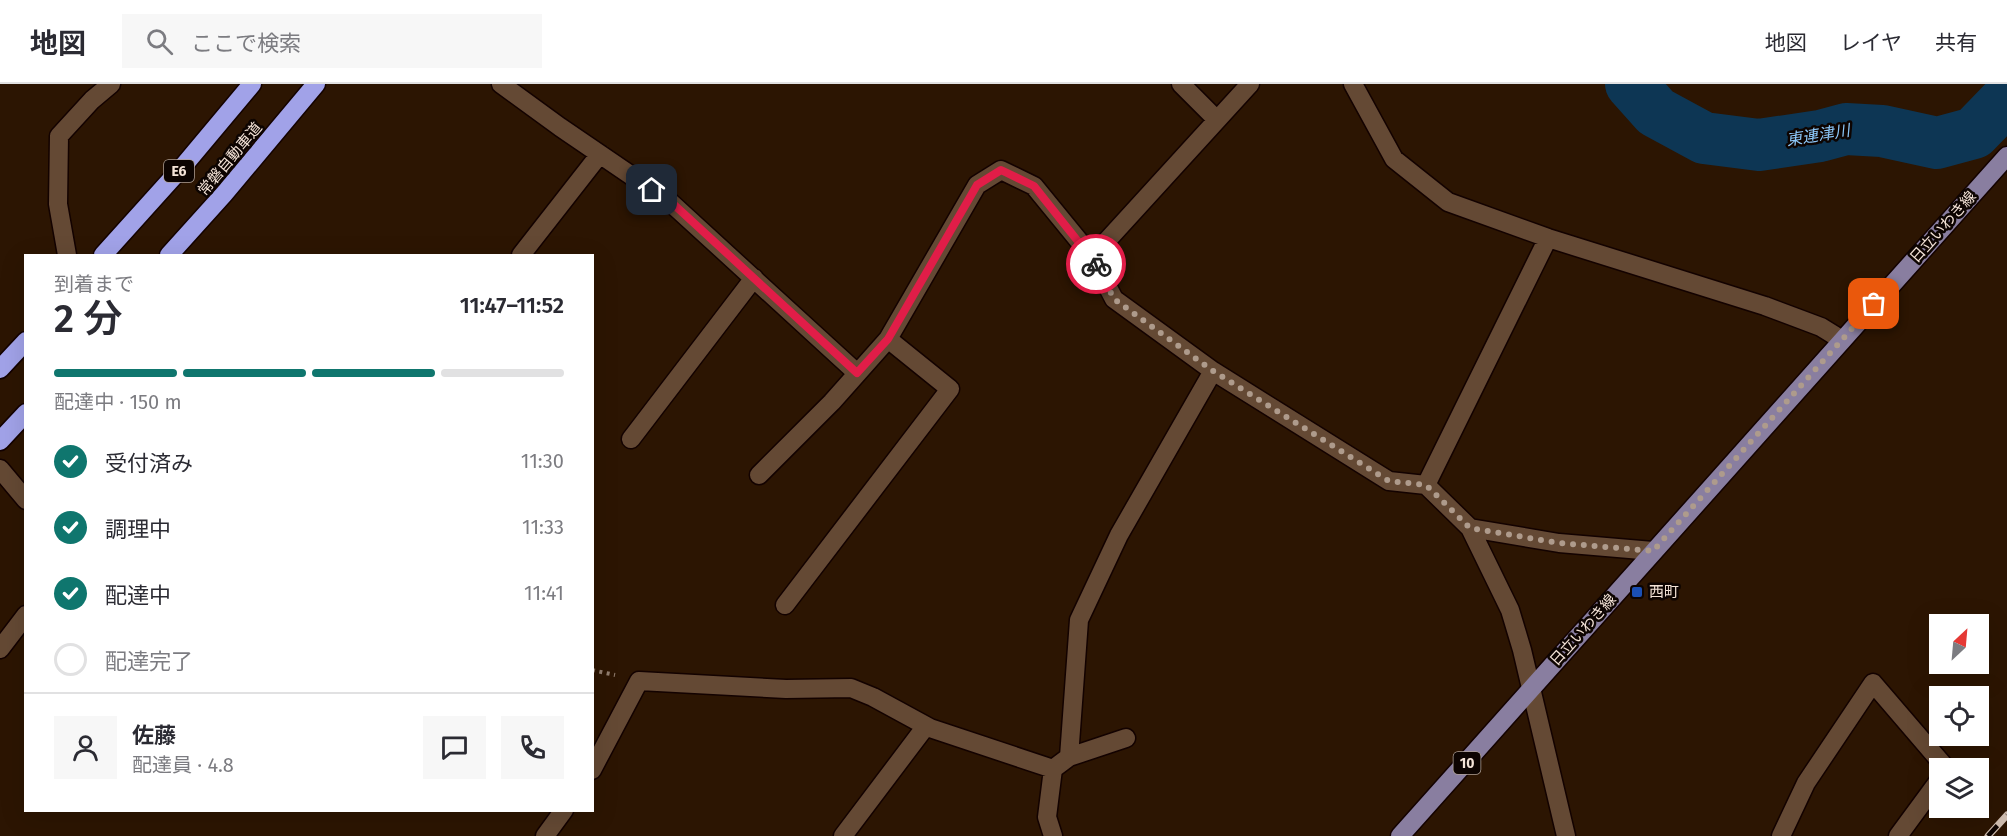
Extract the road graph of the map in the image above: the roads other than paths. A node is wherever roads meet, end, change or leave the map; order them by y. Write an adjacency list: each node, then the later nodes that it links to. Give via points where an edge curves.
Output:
1 (111, 84): 12 (street, via 59,136 58,204)
2 (252, 84): 13 (highway, 常磐自動車道 / E6)
3 (316, 84): 14 (highway, 常磐自動車道)
4 (501, 84): 9 (street)
5 (1181, 84): 8 (street)
6 (1250, 84): 8 (street)
7 (1353, 84): 11 (street, via 1394,159 1448,202)
8 (1217, 120): 16 (street)
9 (600, 154): 15 (street); 17 (street, via 670,201)
10 (2007, 156): 19 (main road, 日立いわき線 / 10)
11 (1548, 238): 19 (street, via 1765,306 1821,327); 29 (street)
12 (66, 254)
13 (104, 254)
14 (170, 254)
15 (522, 254)
16 (1092, 257): 18 (street, via 1034,186 1001,170 977,185); 22 (street, via 1114,299)
17 (754, 278): 23 (street); 25 (street)
18 (888, 339): 23 (street); 33 (street, via 950,389)
19 (1842, 340): 32 (main road, 日立いわき線 / 10)
20 (24, 343): 21 (highway)
21 (0, 369)
22 (1213, 371): 29 (street, via 1389,481); 39 (street, via 1119,535 1079,620)
23 (857, 373): 28 (street)
24 (24, 415): 26 (highway)
25 (631, 439)
26 (0, 441)
27 (0, 469): 30 (street)
28 (759, 475)
29 (1426, 485): 31 (street)
30 (24, 498)
31 (1470, 528): 32 (street, via 1559,543); 36 (street, via 1509,610)
32 (1653, 551): 36 (main road, 日立いわき線 / 10)
33 (785, 605)
34 (24, 618): 35 (street)
35 (0, 649)
36 (1532, 688): 48 (main road, 日立いわき線 / 10); 49 (street)
37 (926, 726): 41 (street, via 851,688 786,689 639,681); 42 (street); 46 (street)
38 (1126, 738): 39 (street)
39 (1069, 757): 42 (street)
40 (1937, 758): 50 (street, via 1873,683 1806,783)
41 (594, 766)
42 (1053, 769): 47 (street, via 1047,818)
43 (1929, 793): 51 (street)
44 (563, 812): 45 (street)
45 (545, 836)
46 (843, 836)
47 (1053, 836)
48 (1400, 836)
49 (1566, 836)
50 (1781, 836)
51 (1898, 836)

